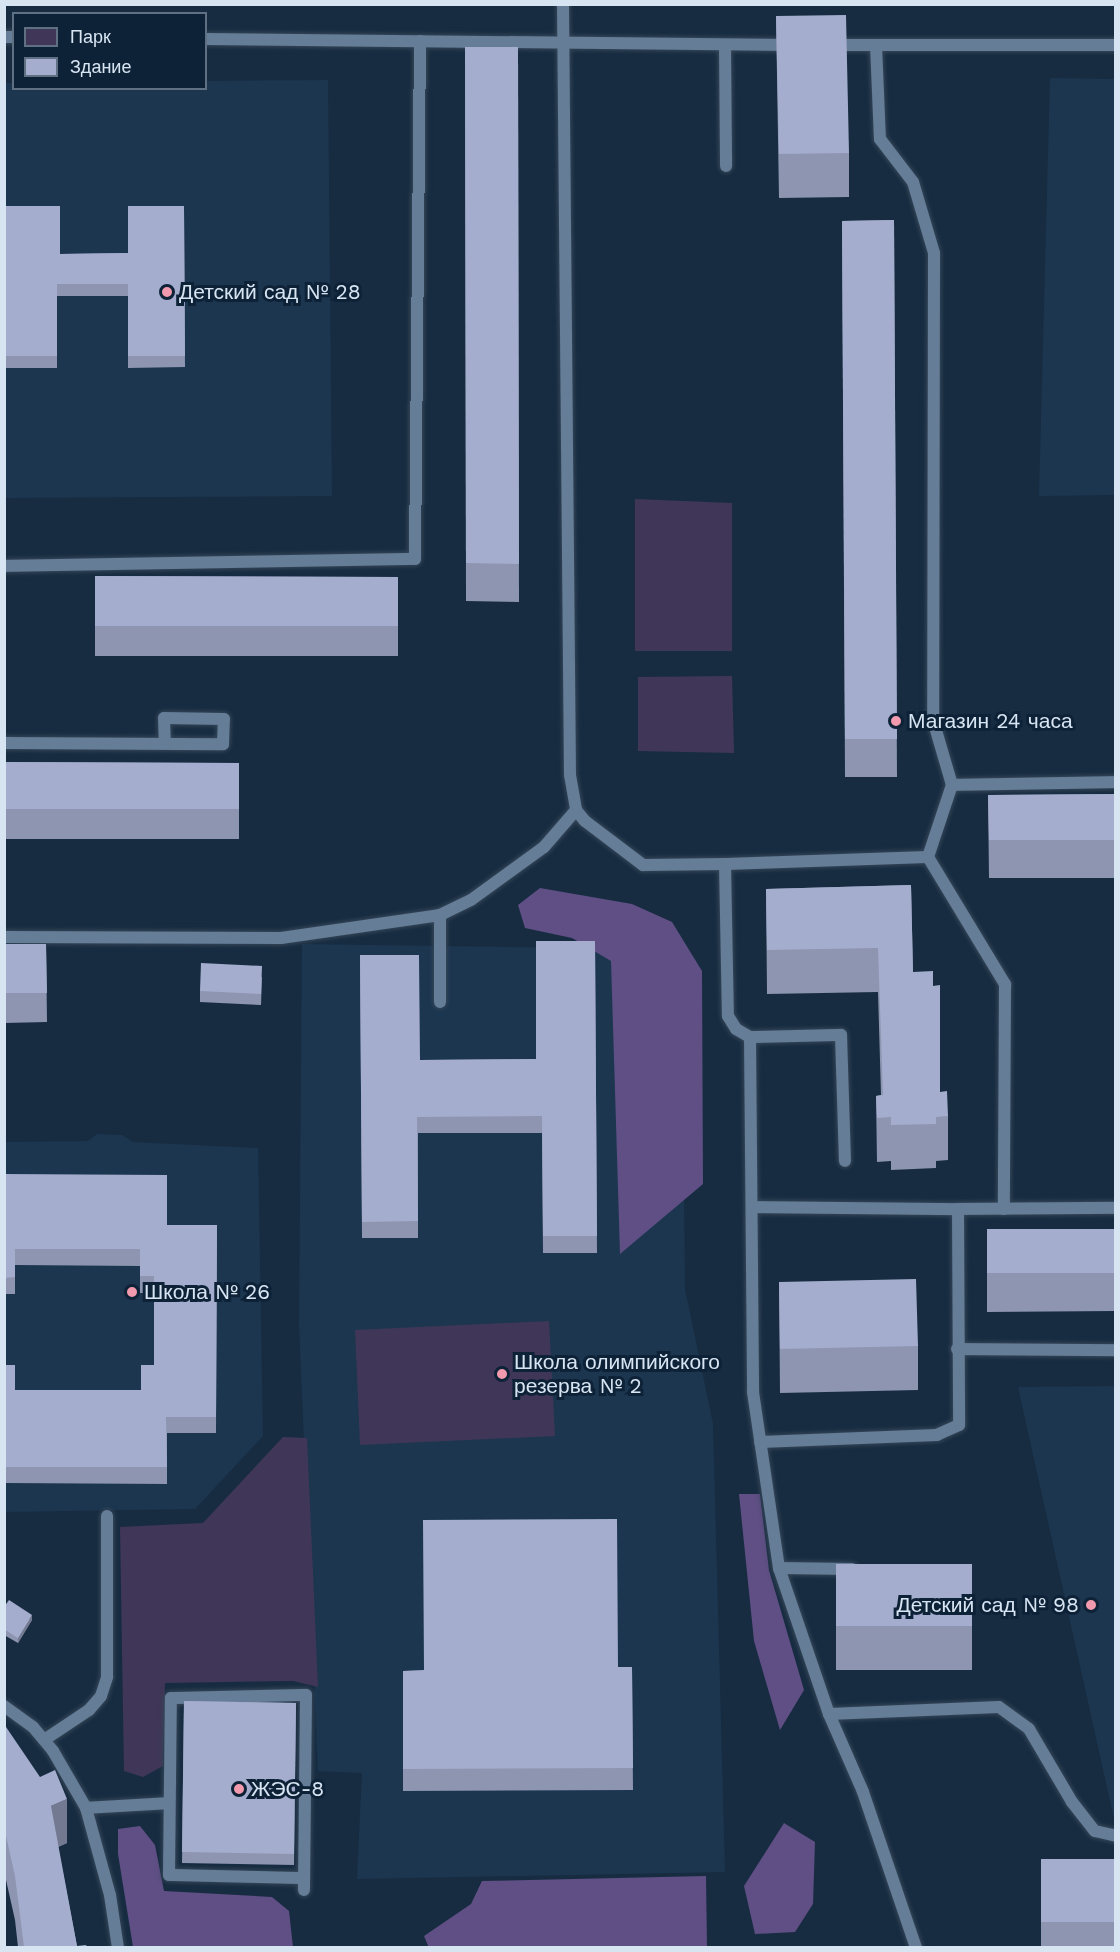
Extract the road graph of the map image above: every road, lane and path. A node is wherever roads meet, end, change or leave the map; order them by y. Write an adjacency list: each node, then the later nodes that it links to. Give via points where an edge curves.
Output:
1 (563, 4): 4 (lane)
2 (207, 39): 3 (lane)
3 (420, 40): 4 (lane); 9 (lane, via 415,559)
4 (563, 41): 5 (lane); 14 (lane, via 570,775)
5 (725, 45): 6 (lane); 8 (lane)
6 (876, 45): 7 (lane); 13 (lane, via 880,139 913,183 934,254 933,720)
7 (1116, 45)
8 (726, 166)
9 (4, 566)
10 (4, 743): 11 (lane)
11 (165, 743): 11 (lane, via 223,744 224,719 164,718)
12 (1116, 782): 13 (lane)
13 (952, 785): 15 (lane)
14 (576, 810): 16 (lane, via 643,865); 17 (lane, via 544,847 471,900)
15 (928, 857): 16 (lane); 25 (lane, via 1005,984)
16 (725, 864): 20 (lane, via 728,1016 736,1029)
17 (440, 915): 18 (lane, via 281,938); 19 (lane)
18 (4, 937)
19 (440, 1002)
20 (750, 1037): 21 (lane, via 841,1035); 22 (lane)
21 (845, 1161)
22 (752, 1207): 24 (lane); 28 (lane, via 753,1392)
23 (1116, 1208): 25 (lane)
24 (958, 1209): 25 (lane); 26 (lane)
25 (1004, 1209)
26 (957, 1349): 27 (lane); 28 (lane, via 959,1425 937,1435)
27 (1116, 1350)
28 (760, 1442): 30 (lane)
29 (107, 1516): 34 (lane, via 107,1677 101,1696 89,1710)
30 (779, 1569): 31 (lane); 33 (lane)
31 (864, 1569)
32 (4, 1706): 34 (lane)
33 (829, 1714): 37 (lane, via 999,1707 1029,1729 1072,1802 1095,1831); 39 (lane, via 863,1792)
34 (44, 1740): 36 (lane, via 72,1778)
35 (169, 1803): 35 (lane, via 169,1875 304,1884 306,1695 171,1698); 36 (lane)
36 (86, 1808): 38 (lane, via 110,1895)
37 (1116, 1836)
38 (118, 1947)
39 (916, 1947)

